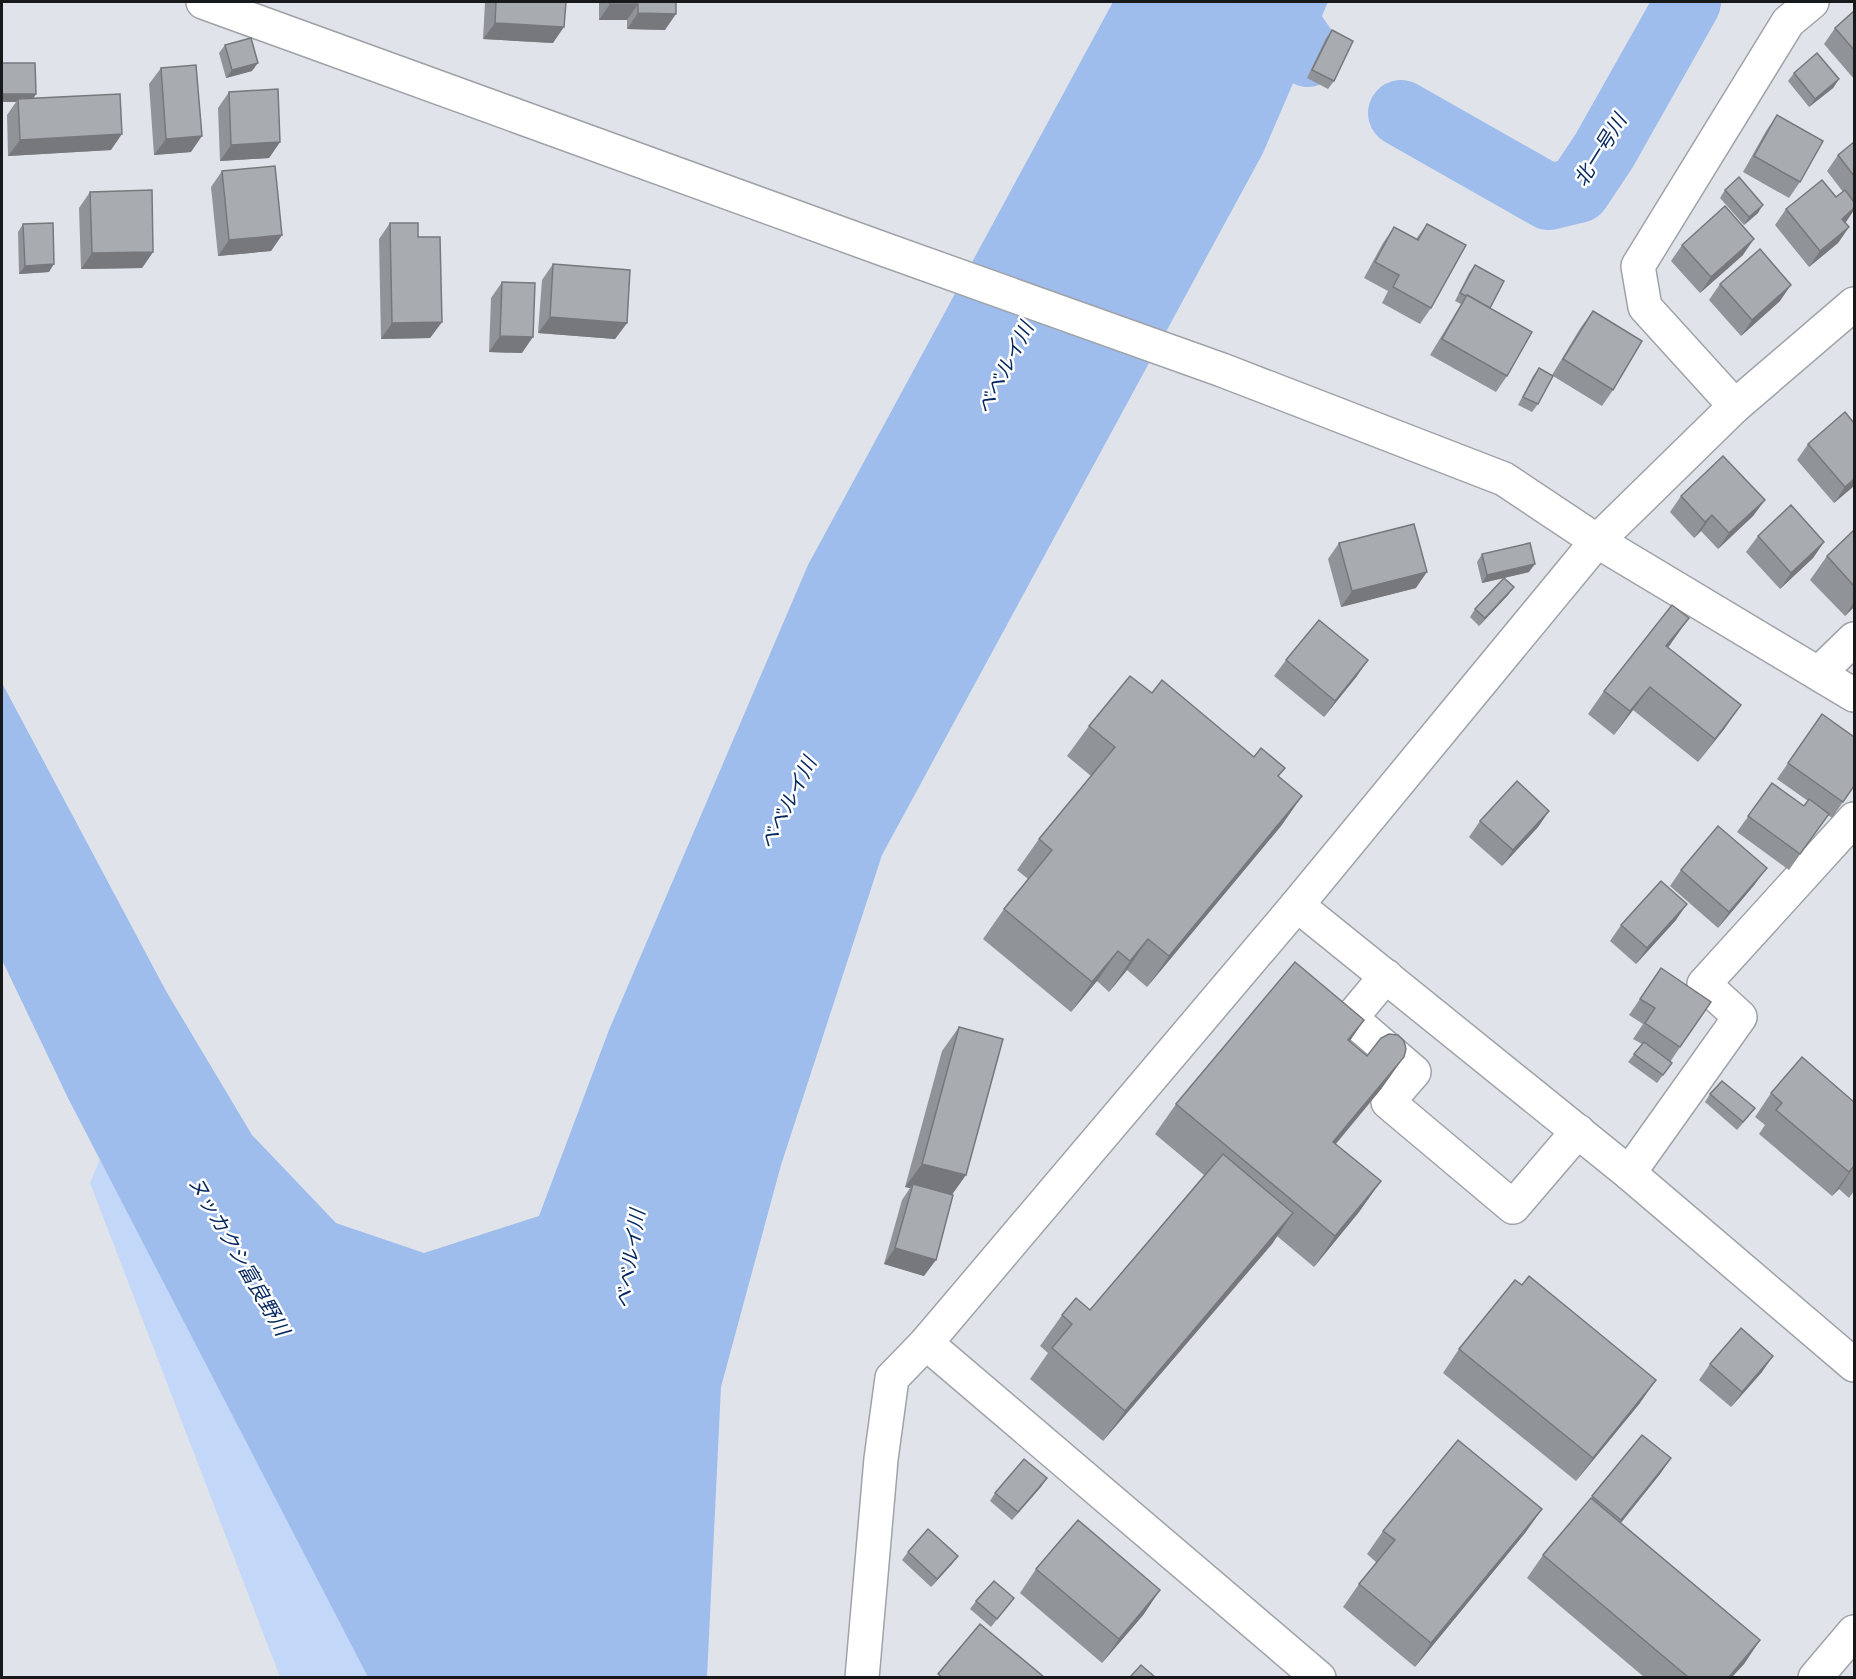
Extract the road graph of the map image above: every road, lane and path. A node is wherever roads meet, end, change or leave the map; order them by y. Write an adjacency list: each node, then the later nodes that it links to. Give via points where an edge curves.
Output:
1 (203, 2): 5 (street, via 1204,364 1504,479)
2 (1812, 2): 4 (street, via 1788,22 1638,266 1645,307)
3 (1854, 304): 4 (street)
4 (1735, 406): 5 (street)
5 (1597, 542): 7 (street); 10 (street)
6 (1854, 639): 7 (street)
7 (1819, 673): 8 (street)
8 (1854, 695)
9 (1854, 819): 13 (street, via 1704,984 1740,1017)
10 (1297, 905): 11 (street); 14 (street)
11 (1386, 976): 12 (street); 12 (street, via 1351,1018 1414,1072 1388,1102 1513,1207)
12 (1578, 1131): 13 (street)
13 (1629, 1173): 15 (street)
14 (926, 1343): 17 (street, via 892,1378); 18 (street)
15 (1854, 1365)
16 (1854, 1632): 19 (street)
17 (862, 1677)
18 (1319, 1677)
19 (1815, 1677)

